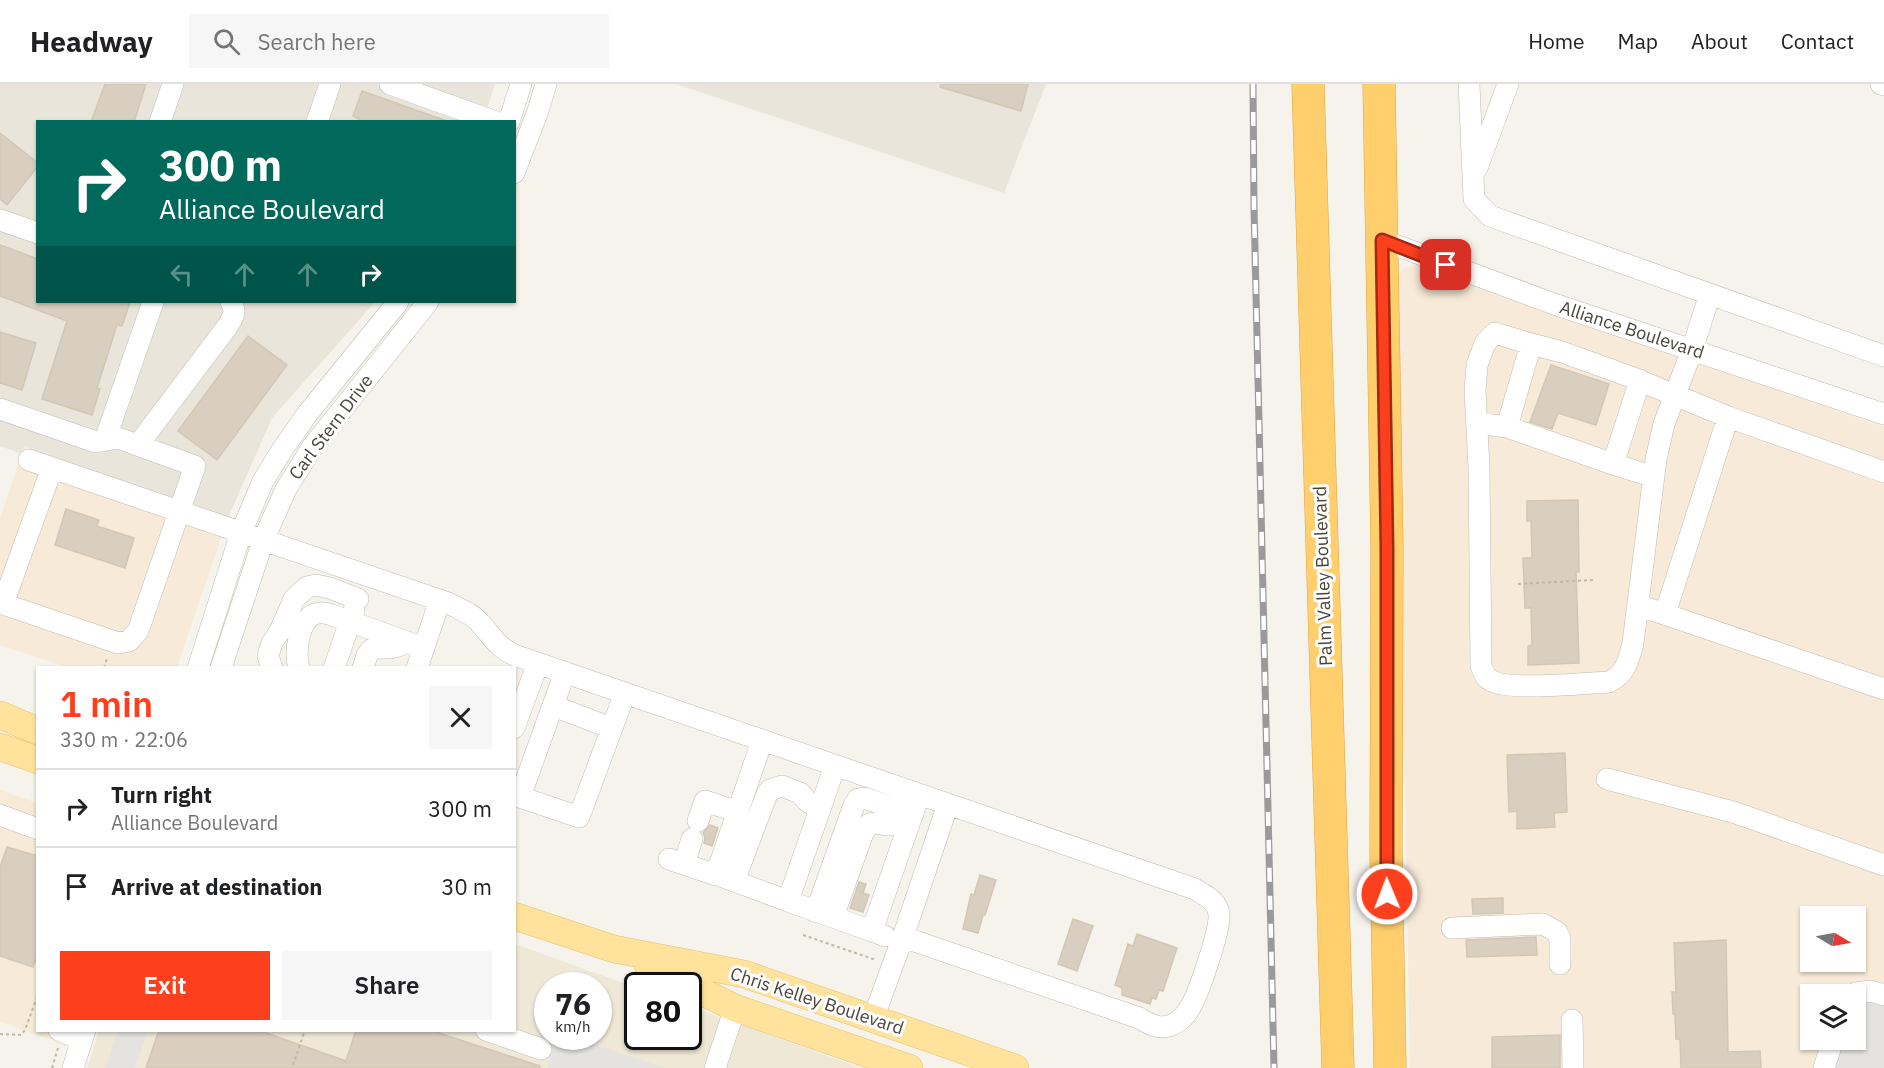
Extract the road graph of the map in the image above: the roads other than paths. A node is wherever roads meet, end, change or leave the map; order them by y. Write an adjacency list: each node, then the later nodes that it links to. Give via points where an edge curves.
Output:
1 (173, 84): 10 (street)
2 (330, 84): 11 (street)
3 (390, 84): 12 (street)
4 (521, 84): 13 (street)
5 (546, 84): 14 (street)
6 (1308, 84): 104 (highway, Palm Valley Boulevard)
7 (1379, 84): 19 (highway)
8 (1469, 84): 16 (street)
9 (1508, 84): 16 (street)
10 (161, 120)
11 (318, 120)
12 (490, 120)
13 (510, 120)
14 (523, 131): 15 (street)
15 (516, 164)
16 (1473, 178): 20 (street, via 1474,199 1490,216)
17 (0, 220): 18 (street)
18 (36, 232)
19 (1382, 240): 26 (street, Alliance Boulevard); 105 (highway)
20 (1710, 294): 26 (street); 27 (street)
21 (153, 303): 35 (street)
22 (232, 303): 36 (street, via 234,316 227,327)
23 (397, 303): 43 (street, Carl Stern Drive, via 282,450 259,489)
24 (427, 303): 44 (street, Carl Stern Drive, via 314,446 286,489)
25 (1531, 344): 28 (street); 33 (street, via 1495,333 1485,343 1477,365); 34 (street)
26 (1692, 350): 29 (street); 31 (street, Alliance Boulevard)
27 (1884, 356)
28 (1641, 380): 29 (street); 38 (street)
29 (1674, 396): 32 (street); 41 (street)
30 (0, 409): 35 (street, via 96,442)
31 (1884, 414)
32 (1728, 417): 40 (street); 50 (street)
33 (1477, 423): 34 (street); 49 (street, via 1481,666 1485,676 1500,684 1525,686 1616,679 1629,659)
34 (1507, 427): 38 (street)
35 (105, 441): 36 (street, via 117,438)
36 (138, 445): 42 (street, via 195,466)
37 (29, 460): 39 (street)
38 (1613, 464): 41 (street)
39 (52, 468): 42 (street); 48 (street)
40 (1884, 472)
41 (1654, 477): 49 (street)
42 (180, 512): 43 (street); 48 (street, via 138,631 129,641 118,643)
43 (241, 533): 44 (street); 54 (street, Carl Stern Drive)
44 (263, 541): 45 (street); 55 (street, Carl Stern Drive)
45 (366, 575): 46 (street); 47 (street)
46 (358, 599): 51 (street); 56 (street, via 330,588 307,587 294,598 272,644 268,656)
47 (440, 600): 52 (street); 53 (street, via 471,614 504,650)
48 (1, 604)
49 (1638, 605): 50 (street)
50 (1665, 614): 61 (street)
51 (350, 622): 52 (street); 57 (street, via 323,612 309,618 297,646); 58 (street)
52 (416, 652): 59 (street, via 372,649)
53 (538, 663): 60 (street); 63 (street)
54 (199, 666)
55 (222, 666)
56 (271, 666)
57 (298, 666)
58 (335, 666)
59 (364, 666)
60 (565, 672): 62 (street); 73 (street)
61 (1884, 689)
62 (625, 693): 66 (street); 68 (street)
63 (517, 697)
64 (564, 710): 66 (street)
65 (0, 716): 67 (main road)
66 (611, 728): 73 (street, via 579,817)
67 (36, 730)
68 (762, 741): 71 (street); 76 (street)
69 (0, 747): 70 (main road)
70 (36, 759)
71 (835, 766): 75 (street); 77 (street)
72 (1607, 779): 80 (street, via 1733,812)
73 (517, 796)
74 (948, 804): 77 (street); 87 (street); 87 (street, via 1196,889 1214,901 1219,914 1214,942 1192,1004 1182,1018 1169,1026 1155,1027)
75 (814, 805): 81 (street, via 800,793 782,786 770,790); 82 (street)
76 (738, 812): 81 (street); 81 (street, via 705,801 695,830 677,861)
77 (909, 814): 83 (street, via 888,825 869,824 846,878); 83 (street, via 858,799); 86 (street)
78 (0, 815): 79 (street)
79 (36, 829)
80 (1884, 865)
81 (725, 878): 82 (street)
82 (788, 901): 83 (street)
83 (824, 915): 86 (street)
84 (516, 917): 88 (main road, Chris Kelley Boulevard)
85 (1452, 928): 89 (street, via 1543,924 1557,932 1560,939)
86 (872, 931): 87 (street)
87 (902, 939): 93 (street)
88 (614, 949): 92 (main road, Chris Kelley Boulevard); 93 (main road, Chris Kelley Boulevard, via 744,974)
89 (1560, 964)
90 (1866, 992): 91 (street)
91 (1884, 995)
92 (735, 1008): 101 (street); 102 (main road, Chris Kelley Boulevard)
93 (873, 1019): 103 (main road, Chris Kelley Boulevard)
94 (1572, 1020): 106 (street)
95 (69, 1032): 97 (street)
96 (492, 1032): 98 (street)
97 (84, 1035): 100 (street)
98 (534, 1047)
99 (1830, 1050): 107 (street)
100 (73, 1068)
101 (715, 1068)
102 (909, 1068)
103 (1015, 1068)
104 (1338, 1068)
105 (1390, 1068)
106 (1573, 1068)
107 (1824, 1068)

